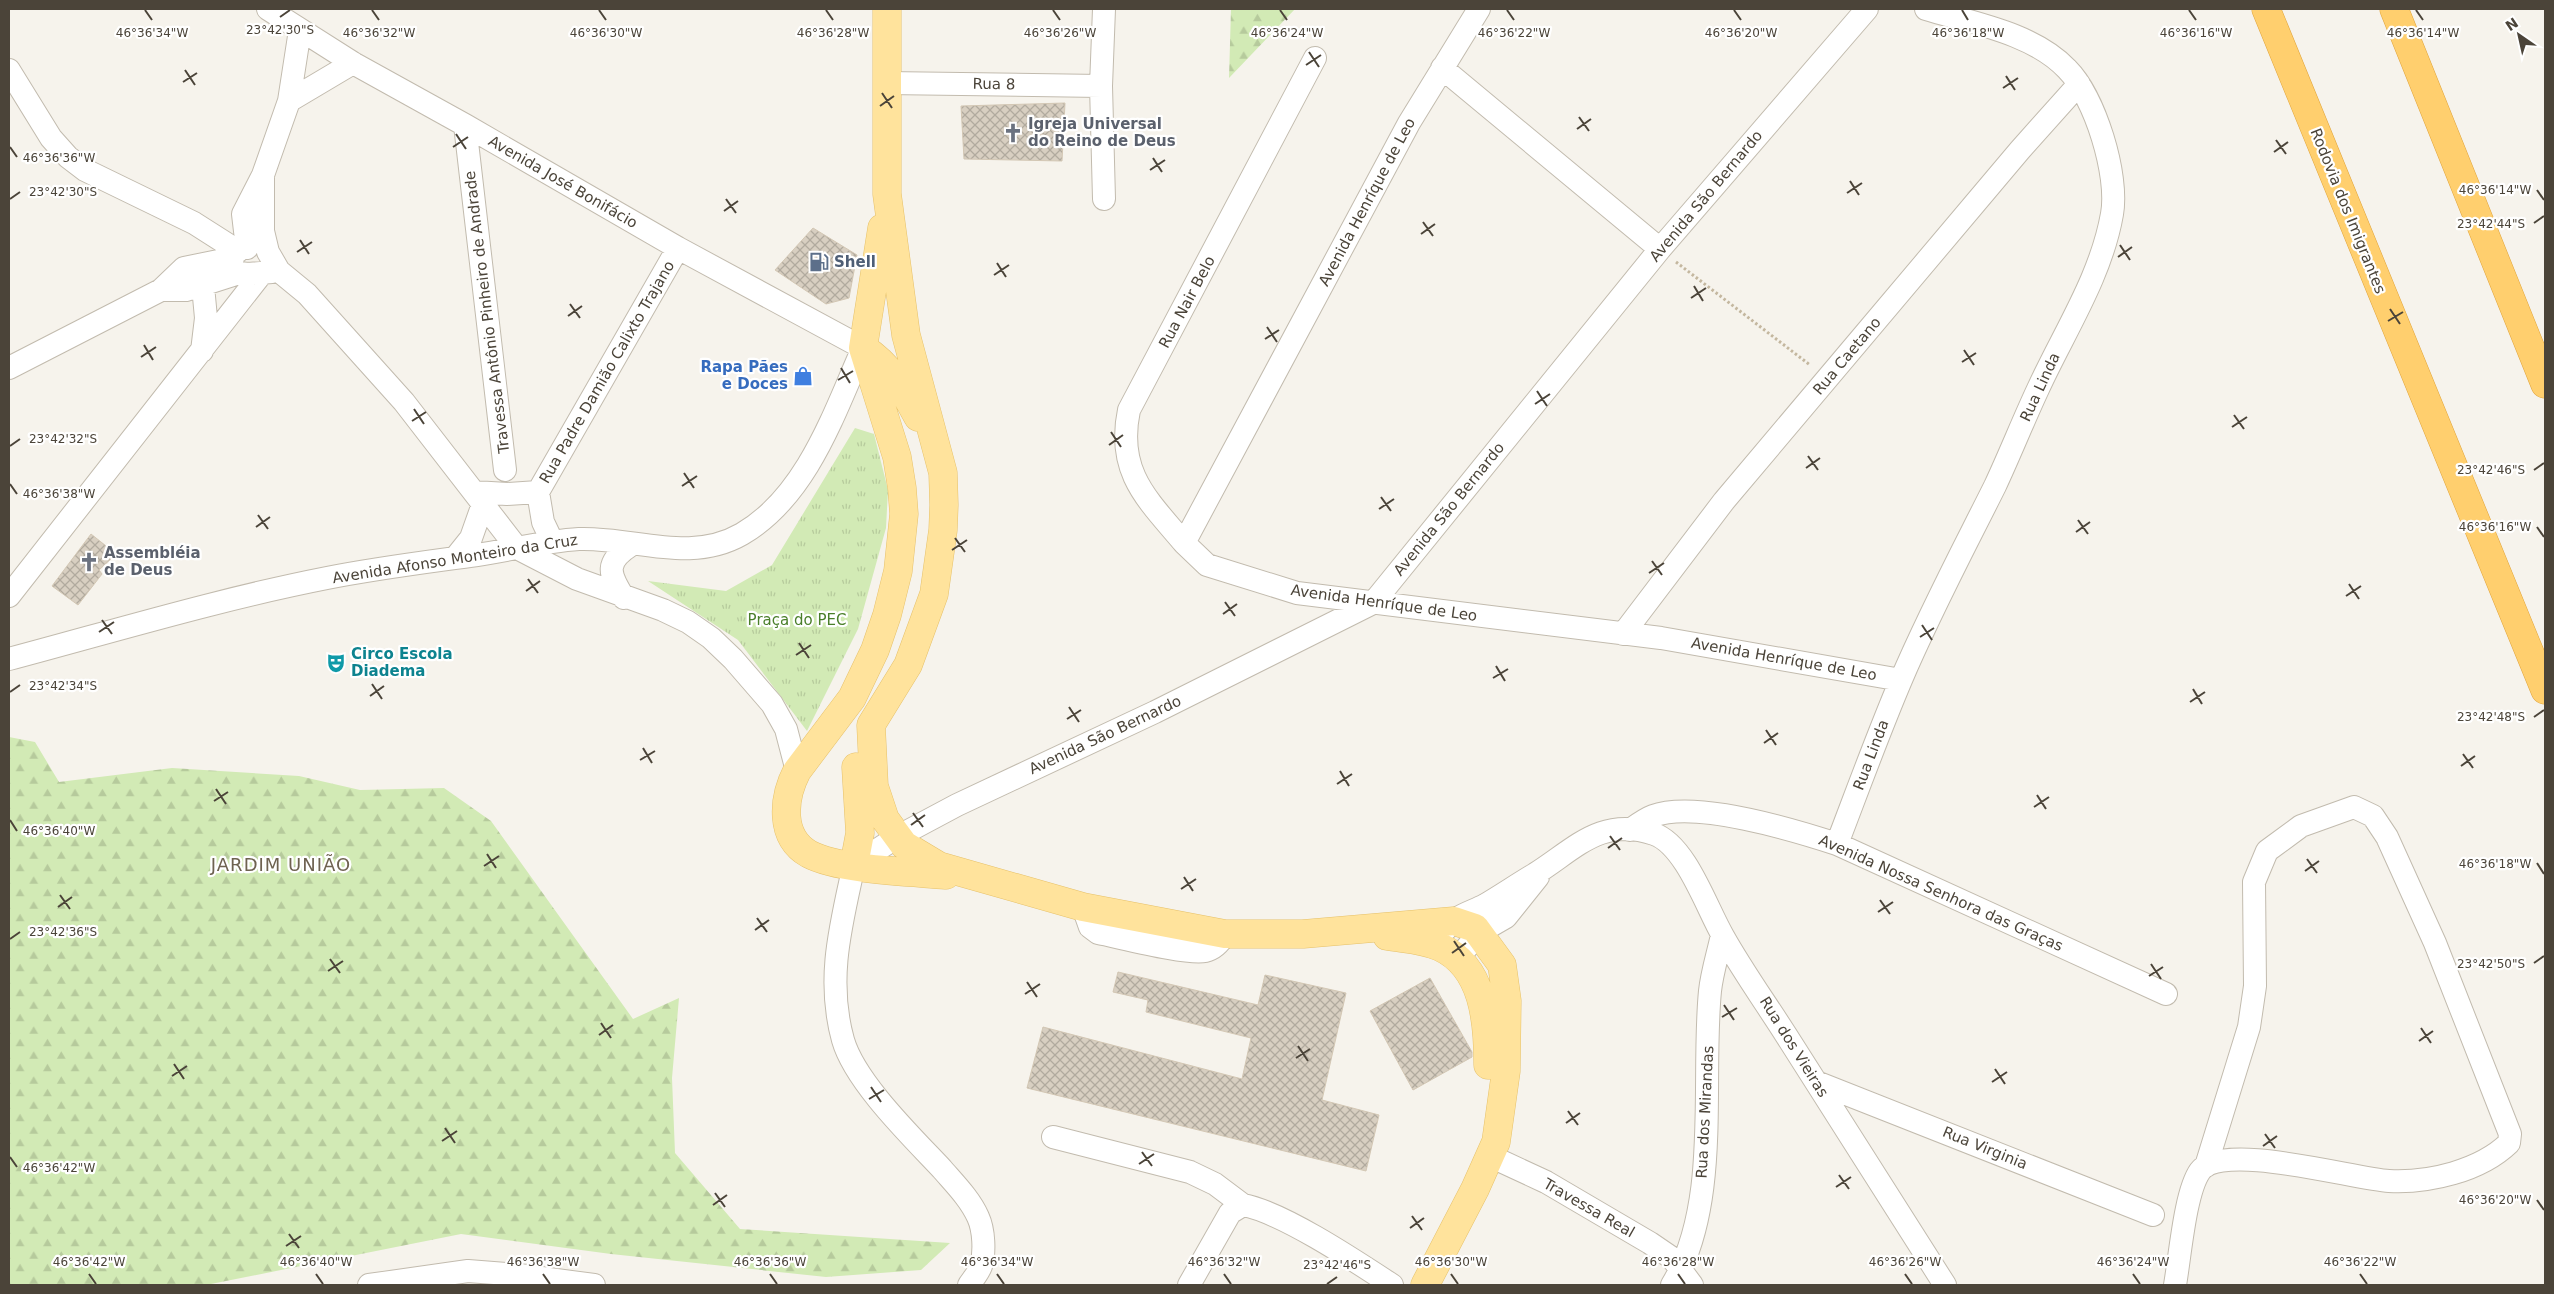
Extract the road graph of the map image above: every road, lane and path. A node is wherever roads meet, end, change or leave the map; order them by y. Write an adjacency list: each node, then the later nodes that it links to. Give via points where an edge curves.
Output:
1 (268, 9): 9 (street, Avenida José Bonifácio)
2 (887, 9): 14 (main road, Avenida Nossa Senhora das Graças)
3 (1104, 9): 16 (street)
4 (1479, 9): 12 (street, Avenida Henríque de Leo)
5 (1867, 9): 23 (street, Avenida São Bernardo)
6 (1926, 9): 15 (street, Rua Linda, via 2026,40 2047,51 2068,69)
7 (2266, 9): 47 (highway, Rodovia dos Imigrantes)
8 (2394, 9): 31 (highway)
9 (300, 30): 11 (street, Avenida José Bonifácio); 17 (street)
10 (1315, 58): 37 (street, Rua Nair Belo, via 1129,410 1124,433 1131,471 1140,489)
11 (353, 63): 17 (street); 18 (street, Avenida José Bonifácio)
12 (1442, 68): 23 (street); 37 (street, Avenida Henríque de Leo)
13 (9, 70): 24 (street, via 52,138 68,157 85,170 194,223)
14 (886, 83): 16 (street, Rua 8); 20 (main road, Avenida Nossa Senhora das Graças)
15 (2078, 84): 30 (street, Rua Caetano); 46 (street, Rua Linda, via 2098,125 2107,153 2114,189 2108,234 2094,277)
16 (1101, 86): 21 (street)
17 (290, 101): 19 (street)
18 (465, 125): 22 (street, Avenida José Bonifácio); 33 (street, Travessa Antônio Pinheiro de Andrade)
19 (263, 175): 24 (street, via 243,214); 24 (street, via 263,231 268,252)
20 (887, 194): 27 (main road, Avenida Nossa Senhora das Graças); 32 (main road, Avenida Nossa Senhora das Graças, via 906,335)
21 (1104, 199)
22 (678, 248): 27 (street, Avenida José Bonifácio); 34 (street, Rua Padre Damião Calixto Trajano)
23 (1660, 249): 30 (path); 43 (street, Avenida São Bernardo)
24 (250, 264): 25 (street); 26 (street, via 184,268); 28 (street); 35 (street, via 307,294 404,402)
25 (203, 286): 26 (street); 28 (street, via 206,318)
26 (161, 290): 29 (street)
27 (863, 348): 32 (main road, via 879,358 898,382); 38 (street, Avenida Afonso Monteiro da Cruz, via 832,418 798,482 768,516 742,534 713,546 681,549); 49 (main road, Avenida Nossa Senhora das Graças, via 897,457 902,488 904,514 898,571 876,650 852,698)
28 (202, 352): 41 (street)
29 (9, 368)
30 (1828, 379): 44 (street, Rua Caetano, via 1724,501)
31 (2545, 384)
32 (938, 454): 48 (main road, Avenida Nossa Senhora das Graças, via 943,473 944,505 934,594 908,665)
33 (505, 470)
34 (538, 492): 35 (street, Rua Padre Damião Calixto Trajano); 36 (street, via 543,522)
35 (478, 498): 39 (street); 40 (street, via 471,538)
36 (552, 541): 38 (street, Avenida Afonso Monteiro da Cruz, via 610,540); 39 (street, Avenida Afonso Monteiro da Cruz)
37 (1184, 544): 43 (street, Avenida Henríque de Leo, via 1207,565 1228,574 1297,593)
38 (631, 545): 42 (street, via 618,553 611,571)
39 (517, 548): 40 (street, Avenida Afonso Monteiro da Cruz); 42 (street, via 577,579)
40 (455, 558): 45 (street, Avenida Afonso Monteiro da Cruz, via 263,592)
41 (9, 596)
42 (624, 598): 49 (street, via 688,622 733,659 772,704 786,729)
43 (1373, 603): 44 (street, Avenida Henríque de Leo); 51 (street, Avenida São Bernardo)
44 (1623, 634): 46 (street, Avenida Henríque de Leo)
45 (9, 659)
46 (1901, 680): 52 (street, Rua Linda)
47 (2545, 690)
48 (872, 726): 51 (main road, Avenida Nossa Senhora das Graças, via 874,786 885,819); 53 (main road, via 863,738 856,758 860,833)
49 (797, 772): 53 (main road, Avenida Nossa Senhora das Graças, via 791,782 785,808 787,826 796,842 808,853 824,860)
50 (1630, 830): 52 (street, Avenida Nossa Senhora das Graças, via 1653,816 1702,813 1759,823); 54 (street, Avenida Nossa Senhora das Graças, via 1605,831 1584,839); 59 (street, Rua dos Vieiras, via 1655,834 1676,852)
51 (897, 837): 53 (street, Avenida São Bernardo); 55 (main road, Avenida Nossa Senhora das Graças, via 939,866)
52 (1837, 844): 61 (street, Avenida Nossa Senhora das Graças)
53 (854, 865): 55 (main road, Avenida Nossa Senhora das Graças); 71 (street, via 836,945 835,1003 844,1042 867,1083 963,1193 979,1218 983,1241 981,1267)
54 (1544, 868): 56 (street, Avenida Nossa Senhora das Graças); 58 (street, Avenida Nossa Senhora das Graças, via 1506,917)
55 (980, 878): 57 (main road, Avenida Nossa Senhora das Graças, via 1083,907 1225,934)
56 (1454, 921): 57 (main road, Avenida Nossa Senhora das Graças); 58 (main road, Avenida Nossa Senhora das Graças); 60 (street, Avenida Nossa Senhora das Graças, via 1445,931)
57 (1355, 930): 60 (main road, Avenida Nossa Senhora das Graças, via 1415,940)
58 (1480, 932): 60 (street, Avenida Nossa Senhora das Graças); 64 (main road, via 1502,965 1507,1001 1506,1071 1496,1142)
59 (1722, 935): 62 (street, Rua dos Vieiras); 68 (street, Rua dos Mirandas, via 1710,990 1709,1074 1701,1190 1695,1232)
60 (1449, 952): 64 (main road, via 1476,985 1485,1014)
61 (2166, 994)
62 (1816, 1082): 67 (street, Rua Virginia); 75 (street, Rua dos Vieiras)
63 (1053, 1137): 66 (street, via 1190,1172 1215,1184)
64 (1490, 1156): 68 (street, Travessa Real, via 1546,1182 1650,1242); 74 (main road)
65 (2206, 1166): 65 (street, via 2219,1160 2262,1161 2302,1164 2388,1181 2428,1179 2472,1166 2499,1153 2509,1143 2510,1134 2435,943 2387,837 2373,816 2354,807 2301,826 2267,851 2254,882 2255,986 2249,1027); 76 (street, via 2193,1184)
66 (1243, 1205): 72 (street, via 1230,1213); 73 (street, via 1263,1211 1304,1232)
67 (2153, 1215)
68 (1682, 1280)
69 (369, 1285): 70 (street, via 468,1271)
70 (594, 1285)
71 (969, 1285)
72 (1189, 1285)
73 (1392, 1285)
74 (1425, 1285)
75 (1945, 1285)
76 (2175, 1285)

